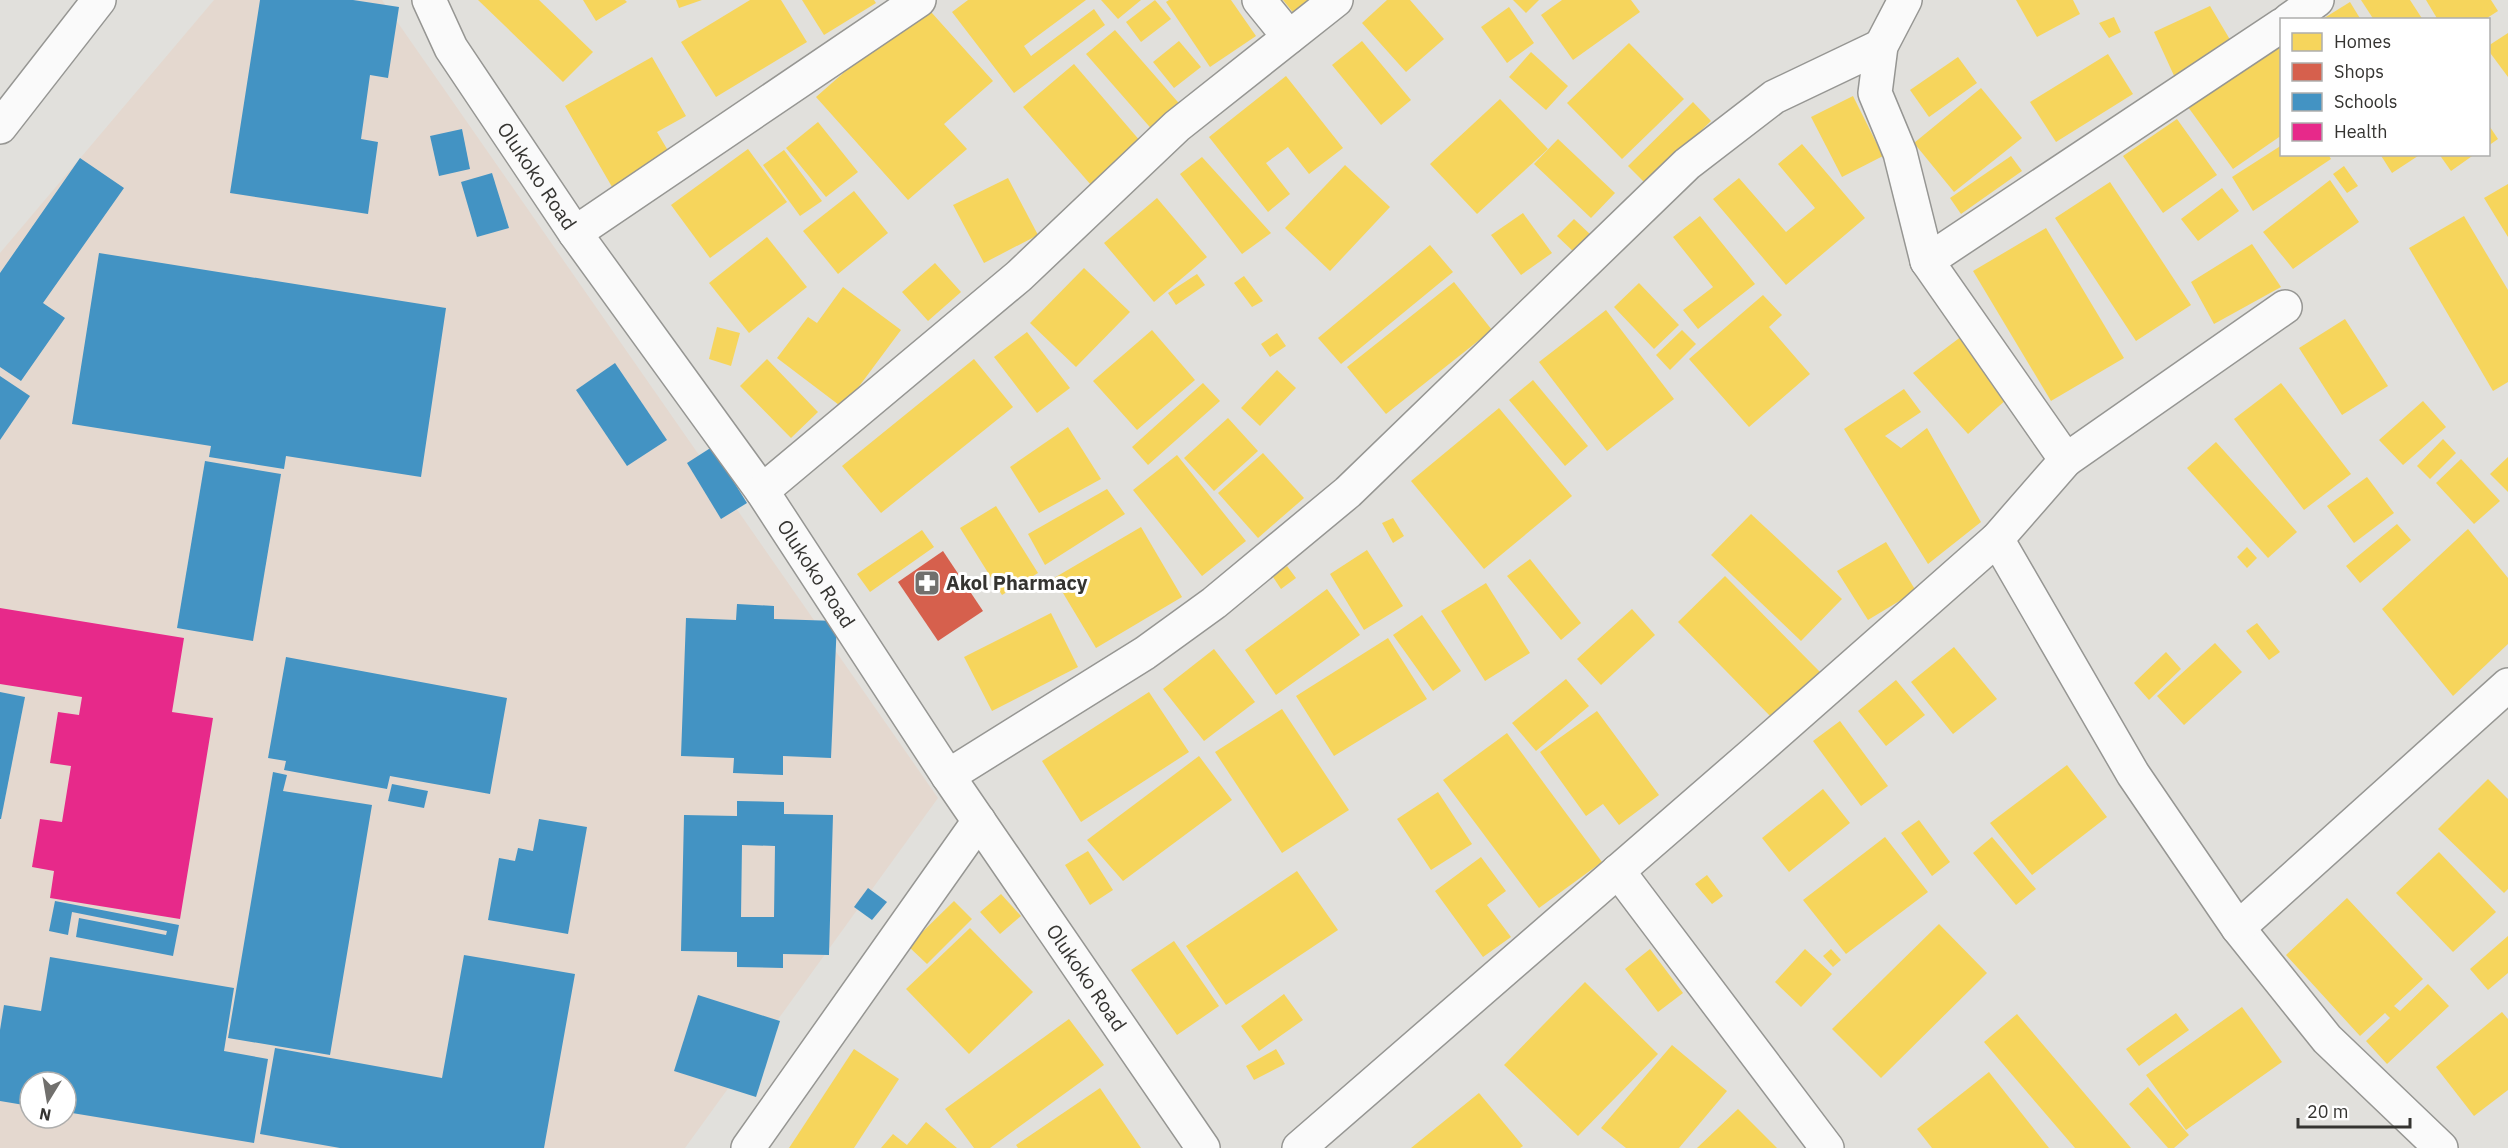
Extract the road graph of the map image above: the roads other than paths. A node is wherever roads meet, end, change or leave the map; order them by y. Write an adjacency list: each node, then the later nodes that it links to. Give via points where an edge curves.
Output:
1 (99, 0): 12 (main road)
2 (429, 0): 13 (main road, Olukoko Road, via 451,48)
3 (919, 0): 13 (main road)
4 (1259, 0): 10 (main road)
5 (1336, 0): 10 (main road)
6 (1905, 0): 11 (main road)
7 (2317, 0): 8 (main road)
8 (2292, 18)
9 (2280, 26): 14 (main road)
10 (1289, 37): 17 (main road, via 1177,126 1019,276)
11 (1881, 46): 14 (main road, via 1875,93 1900,153); 20 (main road, via 1774,97 1687,164 1348,492 1214,603 1145,653)
12 (0, 127)
13 (575, 233): 17 (main road, Olukoko Road)
14 (1928, 261): 16 (main road)
15 (2285, 307): 16 (main road)
16 (2066, 460): 18 (main road)
17 (762, 491): 20 (main road, Olukoko Road)
18 (1997, 539): 22 (main road); 23 (main road, via 2133,774)
19 (2508, 685): 23 (main road)
20 (948, 776): 21 (main road, Olukoko Road)
21 (979, 821): 24 (main road); 25 (main road, Olukoko Road)
22 (1618, 872): 26 (main road); 27 (main road)
23 (2238, 928): 28 (main road, via 2327,1039)
24 (748, 1148)
25 (1203, 1148)
26 (1299, 1148)
27 (1827, 1148)
28 (2441, 1148)

